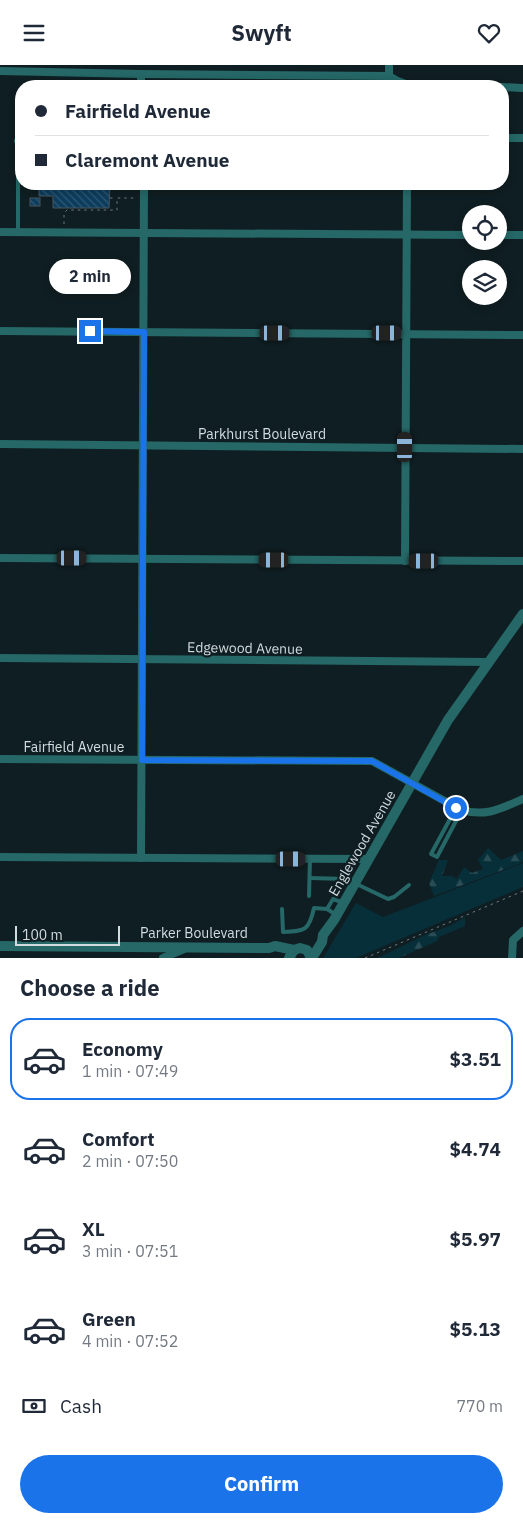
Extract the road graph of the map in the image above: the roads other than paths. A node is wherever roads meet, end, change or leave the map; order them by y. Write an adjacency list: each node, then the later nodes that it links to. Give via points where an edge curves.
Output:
1 (389, 65): 5 (street)
2 (15, 68): 3 (street); 4 (street)
3 (0, 71)
4 (141, 74): 5 (street); 6 (street)
5 (389, 76): 7 (street)
6 (141, 80)
7 (396, 80)
8 (509, 87): 9 (street)
9 (523, 87)
10 (509, 138): 11 (street)
11 (523, 138)
12 (19, 190): 16 (lane)
13 (144, 190): 17 (street)
14 (407, 190): 18 (street)
15 (0, 232): 16 (street)
16 (18, 232): 17 (street)
17 (144, 233): 18 (street); 23 (street)
18 (407, 234): 19 (street); 24 (street)
19 (462, 235)
20 (507, 235): 21 (street)
21 (523, 235)
22 (0, 331): 23 (street)
23 (144, 332): 24 (street); 27 (street)
24 (406, 334): 25 (street); 28 (street)
25 (523, 335)
26 (0, 444): 27 (street, Parkhurst Boulevard)
27 (144, 446): 28 (street, Parkhurst Boulevard); 31 (street)
28 (405, 447): 29 (street, Parkhurst Boulevard); 32 (street)
29 (523, 449)
30 (0, 557): 31 (street)
31 (143, 559): 32 (street); 36 (street)
32 (405, 561): 33 (street)
33 (523, 561)
34 (523, 614): 37 (street, Englewood Avenue)
35 (0, 658): 36 (street, Edgewood Avenue)
36 (142, 659): 37 (street, Edgewood Avenue); 39 (street)
37 (489, 662): 40 (street, Englewood Avenue, via 448,721)
38 (0, 759): 39 (street, Fairfield Avenue)
39 (142, 760): 40 (street, Fairfield Avenue, via 372,761); 44 (street)
40 (412, 783): 42 (street, Fairfield Avenue); 46 (street, Englewood Avenue)
41 (523, 799): 42 (street, Fairfield Avenue, via 488,813)
42 (460, 809): 42 (lane, via 437,857 431,854)
43 (0, 857): 44 (street)
44 (141, 858): 45 (street)
45 (310, 859): 46 (street); 47 (lane)
46 (369, 859): 48 (street, Englewood Avenue)
47 (310, 877): 48 (lane, via 346,879); 50 (lane)
48 (354, 883): 49 (lane, via 388,899); 51 (street, Englewood Avenue)
49 (409, 885)
50 (309, 896)
51 (344, 903): 53 (lane, via 333,899); 54 (street, Englewood Avenue)
52 (282, 909): 53 (lane, via 283,931 302,931 308,927 314,908)
53 (327, 909): 54 (lane)
54 (337, 915): 56 (street, Englewood Avenue)
55 (523, 931): 62 (street, via 514,940)
56 (323, 935): 59 (street, Englewood Avenue); 61 (street, Englewood Avenue)
57 (0, 945): 58 (street, Parker Boulevard)
58 (188, 947): 59 (street, Parker Boulevard, via 275,946); 60 (street)
59 (292, 953): 61 (street, Englewood Avenue, via 307,950)
60 (163, 958)
61 (311, 958)
62 (512, 958)

